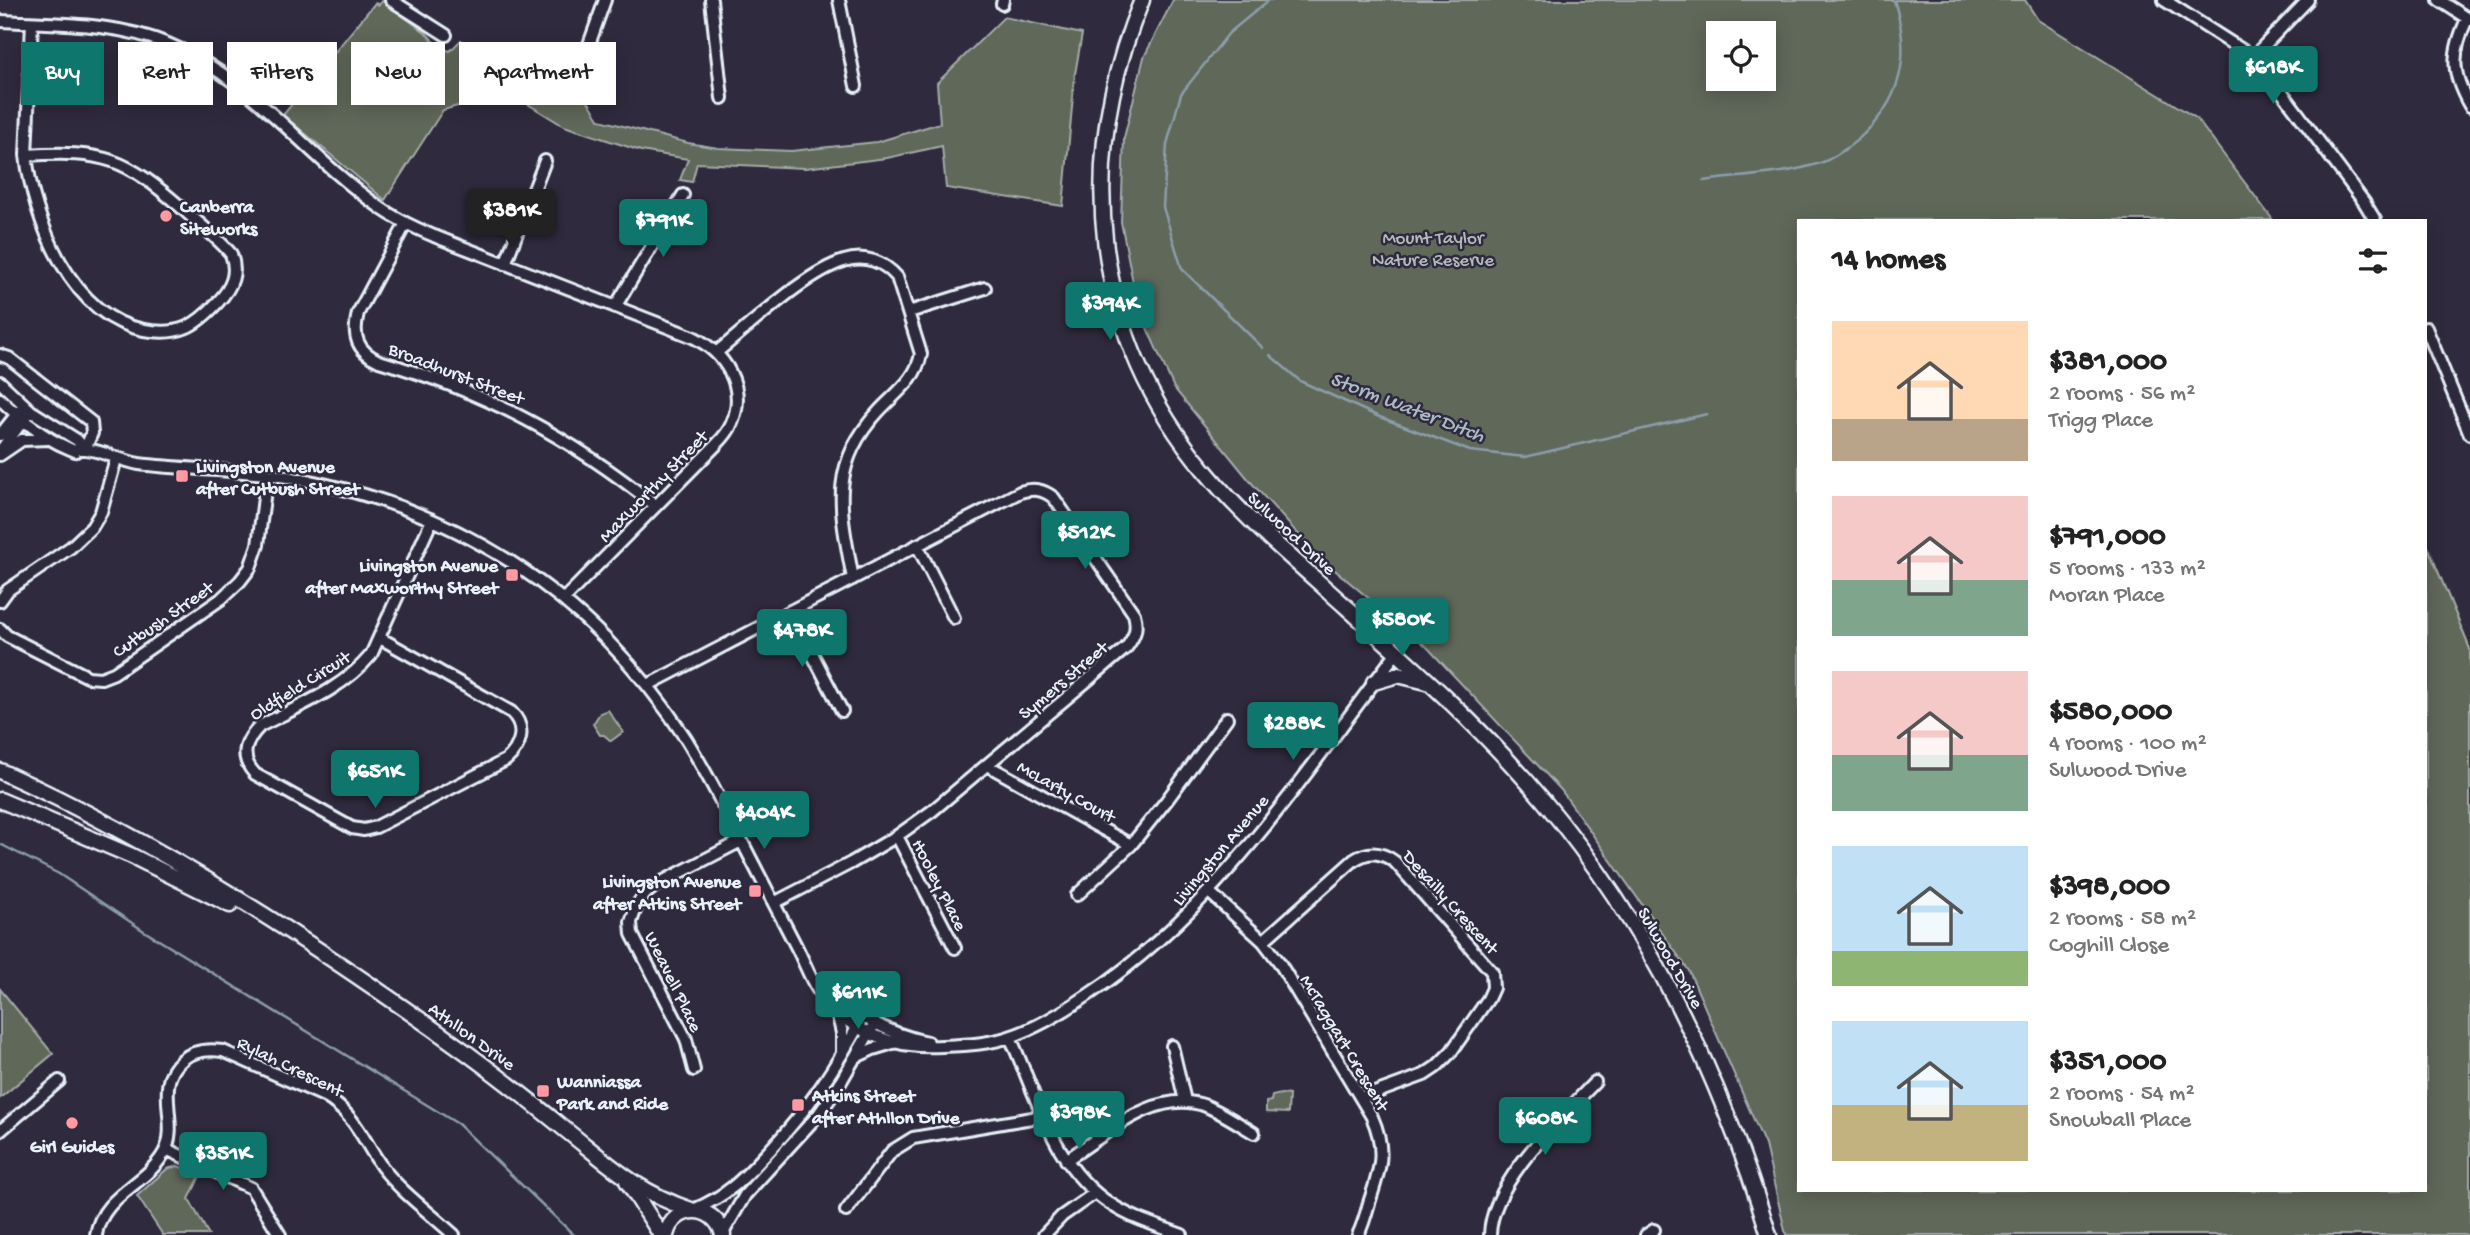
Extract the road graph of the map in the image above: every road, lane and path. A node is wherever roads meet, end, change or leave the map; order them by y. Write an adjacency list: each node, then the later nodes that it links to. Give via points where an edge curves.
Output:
1 (391, 0): 12 (street)
2 (605, 0): 13 (street)
3 (711, 0): 18 (street)
4 (839, 0): 17 (street)
5 (1142, 0): 53 (main road, Sulwood Drive, via 1115,78 1102,165 1105,250 1118,311 1133,352 1175,433 1219,487)
6 (2164, 0): 14 (street)
7 (2308, 0): 14 (street)
8 (2438, 0): 9 (street)
9 (2469, 20): 15 (street, via 2460,36)
10 (0, 21): 11 (street, Maxworthy Street)
11 (32, 23): 20 (street); 24 (street, Maxworthy Street, via 118,30 196,56 235,82 378,207)
12 (446, 34)
13 (590, 42)
14 (2253, 57): 23 (street)
15 (2456, 60): 16 (street); 19 (street, via 2459,87)
16 (2470, 63)
17 (856, 86)
18 (722, 98)
19 (2470, 106)
20 (26, 155): 20 (street, via 97,156 150,180 231,254 235,270 227,292 203,318 172,332 135,328 104,313 76,284 44,231)
21 (545, 161): 25 (street)
22 (683, 195): 27 (street)
23 (2374, 219)
24 (406, 223): 25 (street, Maxworthy Street); 43 (street, Broadhurst Street, via 358,313 355,337 360,347 379,361 456,386 528,419 595,459)
25 (505, 264): 27 (street, Maxworthy Street)
26 (985, 288): 28 (street)
27 (615, 307): 30 (street, Maxworthy Street, via 694,337)
28 (909, 312): 30 (street, via 900,283 889,268 872,260 845,260 800,285); 46 (street, via 921,354 919,366 909,383 863,431 844,471 841,513)
29 (2427, 330): 36 (street)
30 (717, 352): 43 (street, Maxworthy Street, via 734,380 732,424)
31 (0, 355): 39 (street, via 91,422)
32 (0, 382): 34 (street, Livingston Avenue)
33 (0, 399): 35 (street, Livingston Avenue)
34 (28, 408): 35 (street); 39 (street, Livingston Avenue)
35 (20, 418): 37 (street); 38 (street, Livingston Avenue); 40 (street)
36 (2470, 434)
37 (0, 435)
38 (51, 439): 39 (street, Livingston Avenue, via 71,450); 40 (street, via 22,440)
39 (85, 449): 41 (street, Livingston Avenue)
40 (0, 454)
41 (116, 459): 42 (street, Livingston Avenue); 47 (street, via 92,527)
42 (267, 474): 44 (street, Livingston Avenue, via 352,491); 51 (street, Cutbush Street, via 258,545 240,582 114,673 88,677)
43 (656, 506): 48 (street, Maxworthy Street)
44 (432, 520): 48 (street, Livingston Avenue, via 506,559); 52 (street, Oldfield Circuit)
45 (917, 545): 46 (street, Symers Street); 50 (street); 59 (street, Symers Street, via 1020,492 1039,489 1054,498 1134,614 1136,628 1126,648)
46 (853, 579): 49 (street, Symers Street)
47 (0, 600)
48 (563, 600): 56 (street, Livingston Avenue)
49 (790, 611): 56 (street, Symers Street); 57 (street)
50 (954, 618)
51 (0, 629)
52 (380, 639): 52 (street, Oldfield Circuit, via 511,712 521,737 506,760 364,830 352,828 255,774 245,758 245,748 260,726 360,668)
53 (1397, 652): 54 (street, Livingston Avenue); 55 (main road, Sulwood Drive)
54 (1374, 682): 55 (main road, via 1405,675); 65 (street, Livingston Avenue)
55 (1431, 684): 106 (main road, Sulwood Drive, via 1498,748 1544,801 1641,937 1716,1083)
56 (648, 685): 63 (street, Livingston Avenue, via 692,750)
57 (842, 711)
58 (1227, 718): 64 (street, McLarty Court)
59 (987, 765): 62 (street, Symers Street); 64 (street, McLarty Court)
60 (6, 774): 70 (main road, Athllon Drive, via 117,830 300,937)
61 (0, 800): 70 (main road, Athllon Drive, via 199,888)
62 (897, 836): 67 (street, Symers Street); 69 (street, Hooley Place)
63 (741, 841): 67 (street, Livingston Avenue); 83 (street, Weavell Place, via 656,885 632,916 634,940 686,1039)
64 (1131, 845): 66 (street, McLarty Court)
65 (1209, 892): 68 (street, McTaggart Crescent); 77 (street, Livingston Avenue, via 1162,939 1110,981 1053,1017)
66 (1077, 895)
67 (774, 904): 71 (street, Livingston Avenue)
68 (1263, 941): 86 (street, McTaggart Crescent); 86 (street, Desailly Crescent, via 1354,860 1377,853 1395,862 1492,972 1488,999 1442,1062 1424,1075)
69 (955, 948)
70 (324, 956): 93 (main road, Athllon Drive, via 468,1055)
71 (802, 958): 72 (street, Livingston Avenue); 73 (street, Livingston Avenue, via 826,989)
72 (837, 1012): 75 (street, Livingston Avenue); 81 (street)
73 (863, 1017): 74 (street, Livingston Avenue); 75 (street)
74 (875, 1023): 76 (street); 79 (street, Livingston Avenue, via 919,1041)
75 (858, 1028): 76 (street, Livingston Avenue); 81 (street)
76 (869, 1034): 78 (street, Livingston Avenue); 82 (street)
77 (1010, 1037): 79 (street, Livingston Avenue); 88 (street)
78 (892, 1043): 79 (street, Livingston Avenue); 82 (street)
79 (948, 1046)
80 (1172, 1046): 87 (street)
81 (842, 1056): 95 (street, via 801,1117 738,1183)
82 (855, 1058): 97 (street, via 819,1114 745,1195)
83 (694, 1070)
84 (59, 1081): 89 (street)
85 (1594, 1082): 105 (street, via 1534,1145 1493,1215)
86 (1360, 1098): 104 (street, McTaggart Crescent, via 1379,1133 1382,1150 1381,1168)
87 (1185, 1101): 90 (street, via 1208,1107); 92 (street, via 1147,1109)
88 (1045, 1116): 92 (street); 96 (street, via 913,1138 887,1157)
89 (0, 1131)
90 (1254, 1133)
91 (166, 1149): 98 (street, via 154,1167 111,1203); 99 (street, via 251,1188); 100 (street, Rylah Crescent, via 168,1079 182,1060 199,1051 223,1051 340,1105 383,1168)
92 (1066, 1160): 94 (street)
93 (626, 1180): 95 (main road, Athllon Drive); 101 (main road, Athllon Drive)
94 (1094, 1193): 102 (street); 103 (street, via 1135,1217)
95 (692, 1210): 97 (main road, Athllon Drive, via 712,1216); 101 (main road, via 675,1217)
96 (846, 1211)
97 (723, 1234)
98 (96, 1235)
99 (281, 1235)
100 (454, 1235)
101 (663, 1235)
102 (1044, 1235)
103 (1182, 1235)
104 (1358, 1235)
105 (1490, 1235)
106 (1769, 1235)

